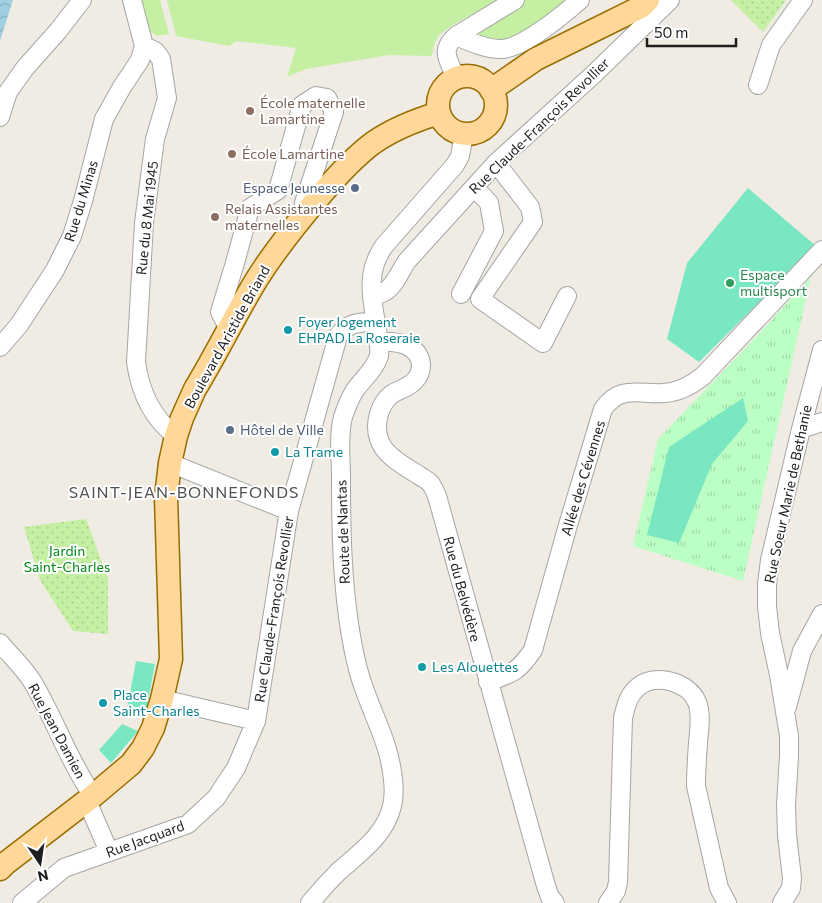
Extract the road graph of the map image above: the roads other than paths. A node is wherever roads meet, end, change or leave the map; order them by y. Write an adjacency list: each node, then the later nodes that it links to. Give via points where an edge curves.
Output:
1 (82, 0): 14 (street, via 24,68 8,92)
2 (132, 0): 9 (street)
3 (515, 0): 8 (street)
4 (580, 0): 8 (street, via 545,28 509,48 489,48)
5 (648, 0): 12 (main road, via 641,7 536,59)
6 (670, 0): 16 (street, Rue Claude-François Revollier)
7 (803, 0): 11 (street, via 771,45)
8 (456, 36): 10 (street, via 448,43 446,51)
9 (144, 46): 26 (street, Rue du Minas, via 140,60 104,119 72,236 55,270 19,325); 29 (street, Rue du 8 Mai 1945, via 155,51 160,59 167,98 155,139 144,223 136,362 138,378 158,419 167,430)
10 (456, 78): 12 (main road, via 472,76); 13 (main road, via 448,82 439,96)
11 (758, 85)
12 (492, 90): 15 (main road, via 496,107 489,124 482,130)
13 (439, 113): 15 (main road, via 448,128); 18 (main road, Boulevard Aristide Briand, via 398,128 373,143 339,174)
14 (0, 118)
15 (464, 134): 21 (street, Route de Nantas, via 455,165 379,253 371,276)
16 (496, 164): 17 (street, Rue Claude-François Revollier); 22 (street, via 530,207 533,222 480,299 543,343)
17 (474, 187): 20 (street, via 488,203 494,231); 21 (street, Rue Claude-François Revollier, via 407,261 392,286)
18 (310, 208): 24 (main road, Boulevard Aristide Briand, via 272,256); 24 (street, via 304,203 334,112 326,98 316,96 302,105 278,190 250,208 220,312)
19 (822, 250): 35 (street, Allée des Cévennes, via 694,383 664,393 622,394 608,403 533,650 523,665 511,674)
20 (461, 294)
21 (372, 296): 23 (street, Route de Nantas)
22 (567, 296)
23 (375, 321): 25 (street, Route de Nantas); 32 (street, Rue Claude-François Revollier, via 351,325 338,336)
24 (229, 329): 29 (main road, Boulevard Aristide Briand, via 195,389)
25 (378, 342): 35 (street, Rue du Belvédère, via 390,341 411,347 421,361 418,378 390,395 379,412 379,441 392,458 430,483 437,496); 43 (street, Route de Nantas, via 376,362 353,393 341,426 344,588 356,663 388,749 394,797 380,832)
26 (0, 347)
27 (822, 350): 30 (street, Rue Soeur Marie de Bethanie)
28 (822, 422): 30 (street)
29 (182, 425): 31 (main road, Boulevard Aristide Briand)
30 (801, 429): 37 (street, Rue Soeur Marie de Bethanie, via 767,584 770,633)
31 (170, 462): 32 (street); 36 (main road, Boulevard Aristide Briand, via 166,497 171,659)
32 (289, 511): 38 (street, Rue Claude-François Revollier)
33 (822, 614): 37 (street, via 802,651)
34 (0, 643): 39 (street, Rue Jean Damien, via 31,680)
35 (488, 682): 44 (street, Rue du Belvédère, via 546,886)
36 (162, 699): 38 (street); 39 (main road, Boulevard Aristide Briand, via 143,748 131,764)
37 (785, 712): 47 (street, Rue Soeur Marie de Bethanie, via 789,736 787,836 792,878 791,888)
38 (256, 721): 40 (street, Rue Jacquard, via 236,768 216,798 188,824)
39 (90, 799): 40 (street, Rue Jean Damien); 41 (main road, Boulevard Aristide Briand)
40 (109, 852): 42 (street, Rue Jacquard, via 64,868)
41 (0, 869)
42 (22, 903)
43 (310, 903)
44 (555, 903)
45 (608, 903): 46 (street, via 618,882 623,718 631,695 638,687 658,679 684,687 697,702 696,786 719,888)
46 (727, 903)
47 (782, 903)

